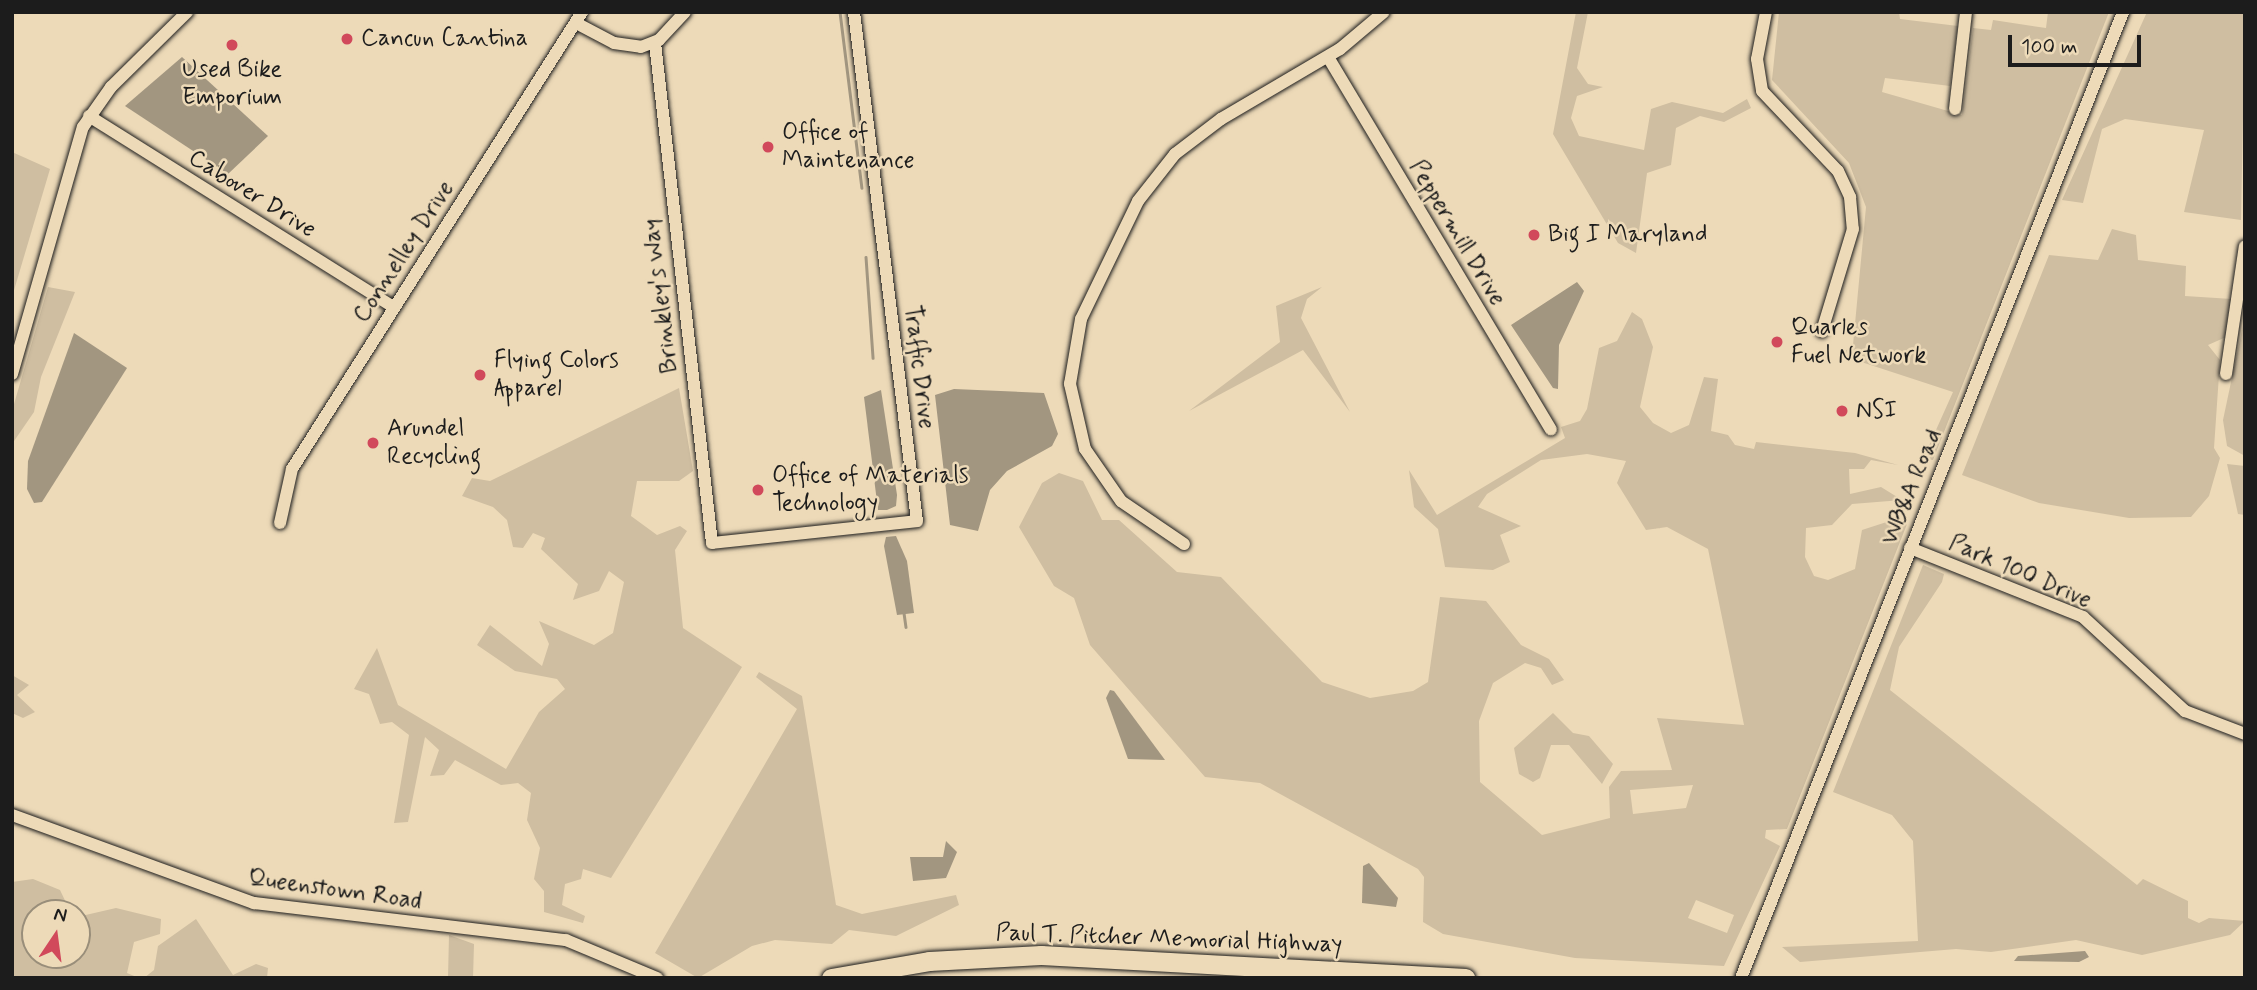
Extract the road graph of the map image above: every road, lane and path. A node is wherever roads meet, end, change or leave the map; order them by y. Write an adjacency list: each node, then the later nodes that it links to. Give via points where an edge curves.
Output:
1 (187, 12): 12 (street)
2 (685, 12): 9 (street)
3 (854, 12): 20 (street, Traffic Drive, via 917,521)
4 (1384, 12): 10 (street)
5 (1766, 12): 15 (street, via 1757,59 1762,91 1838,171 1850,197 1853,229)
6 (1966, 12): 11 (street)
7 (2123, 12): 22 (street, WB&A Road)
8 (579, 18): 9 (street, via 623,46); 14 (street, Connelley Drive)
9 (655, 43): 20 (street, Brinkley's Way)
10 (1328, 57): 18 (street, Peppermill Drive); 21 (street, via 1221,119 1175,154 1131,213 1077,330 1070,384 1085,449 1121,501)
11 (1955, 109)
12 (89, 116): 14 (street, Cabover Drive); 17 (street, via 70,160)
13 (2245, 246): 16 (street)
14 (393, 307): 19 (street, Connelley Drive, via 292,469)
15 (1822, 331)
16 (2226, 373)
17 (12, 374)
18 (1551, 429)
19 (280, 523)
20 (712, 543)
21 (1184, 544)
22 (1910, 548): 23 (street, Park 100 Drive, via 2083,617 2185,711); 28 (street, WB&A Road)
23 (2245, 734)
24 (12, 815): 25 (street, Queenstown Road, via 254,903 566,940)
25 (657, 978)
26 (831, 978): 27 (highway, Paul T. Pitcher Memorial Highway, via 929,961 1041,955)
27 (1465, 978)
28 (1741, 978)

